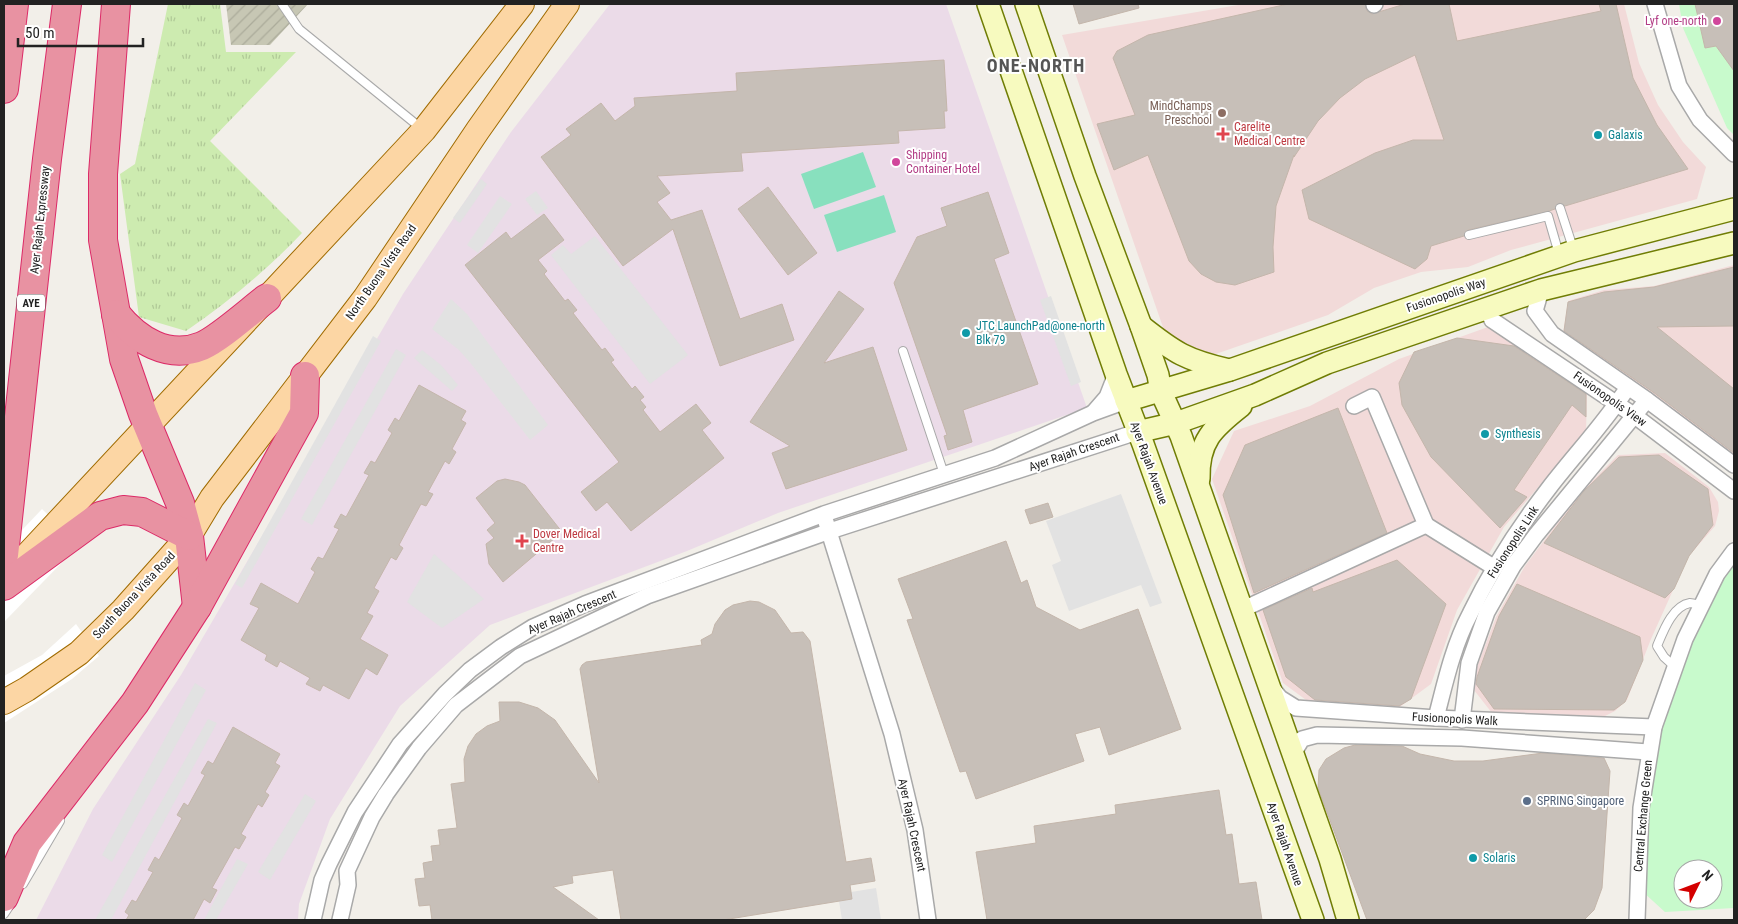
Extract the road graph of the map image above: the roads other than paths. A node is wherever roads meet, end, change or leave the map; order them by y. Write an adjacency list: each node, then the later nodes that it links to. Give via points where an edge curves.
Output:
1 (14, 4): 10 (highway)
2 (67, 4): 50 (highway, Ayer Rajah Expressway / AYE)
3 (116, 4): 21 (highway, via 103,174 103,240)
4 (282, 4): 11 (lane, via 299,29)
5 (522, 4): 11 (main road)
6 (568, 4): 27 (main road, North Buona Vista Road, via 365,298)
7 (988, 4): 26 (street, Ayer Rajah Avenue)
8 (1026, 4): 22 (street)
9 (1655, 4): 12 (street, via 1679,86 1700,120)
10 (4, 89)
11 (424, 130): 19 (main road)
12 (1734, 154)
13 (1560, 208): 17 (lane)
14 (1734, 209): 17 (street, Fusionopolis Way)
15 (1469, 235): 17 (lane, via 1548,216)
16 (1734, 243): 18 (street, Fusionopolis Way)
17 (1566, 254): 25 (street, Fusionopolis Way)
18 (1541, 290): 20 (street, Fusionopolis Way); 24 (street, Fusionopolis View, via 1534,311 1552,334)
19 (267, 298): 21 (highway, via 203,345 182,351 150,345 128,330); 39 (main road)
20 (1487, 308): 30 (street, Fusionopolis Way, via 1327,363); 33 (street, Fusionopolis View, via 1492,320)
21 (116, 314): 39 (highway, via 124,358)
22 (1141, 326): 25 (street, via 1187,359); 29 (street)
23 (903, 351): 42 (lane)
24 (1596, 365): 28 (street, Fusionopolis View); 36 (lane, via 1605,365 1613,370 1665,407)
25 (1230, 370): 29 (street, Fusionopolis Way)
26 (1116, 374): 32 (street, Ayer Rajah Avenue); 35 (street, via 1107,397)
27 (305, 376): 48 (main road, North Buona Vista Road, via 212,498); 56 (highway, via 304,414)
28 (1628, 387): 31 (street, Fusionopolis View); 33 (street, Fusionopolis Link)
29 (1161, 392): 32 (street, Ayer Rajah Crescent); 38 (street)
30 (1255, 395): 38 (street, Fusionopolis Way); 43 (street, via 1216,426 1199,462)
31 (1647, 400): 36 (street, Fusionopolis View); 37 (street, Fusionopolis Link)
32 (1126, 401): 35 (street, Ayer Rajah Crescent); 40 (street, Ayer Rajah Avenue)
33 (1618, 404): 37 (street, Fusionopolis View); 51 (street, Fusionopolis Link, via 1549,488)
34 (1354, 406): 46 (street, via 1372,396)
35 (1093, 413): 42 (street, Ayer Rajah Crescent, via 995,458)
36 (1668, 415): 41 (street, Fusionopolis View)
37 (1635, 416): 44 (street, Fusionopolis View); 61 (street, Fusionopolis Link, via 1536,535 1486,612 1469,663)
38 (1176, 423): 40 (street, Ayer Rajah Crescent); 43 (street)
39 (147, 424): 48 (highway, via 180,503); 52 (main road)
40 (1137, 432): 47 (street, Ayer Rajah Crescent); 71 (street, Ayer Rajah Avenue)
41 (1734, 465)
42 (944, 474): 45 (street, Ayer Rajah Crescent)
43 (1199, 488): 58 (street)
44 (1734, 492)
45 (822, 514): 47 (street, Ayer Rajah Crescent); 68 (street, Ayer Rajah Crescent, via 564,613 533,627 470,670 400,744 355,812 322,880)
46 (1426, 525): 51 (street); 54 (street)
47 (830, 531): 69 (street, Ayer Rajah Crescent, via 647,596 542,644 478,686 456,705 419,748 372,817 347,871 348,885); 70 (street, Ayer Rajah Crescent, via 892,734 915,830)
48 (189, 536): 53 (highway, via 142,512 122,510 100,516); 56 (highway); 59 (main road, South Buona Vista Road, via 123,610 79,652)
49 (1734, 551): 55 (street, Central Exchange Green, via 1717,574)
50 (4, 555)
51 (1495, 568): 60 (street, Fusionopolis Link, via 1469,615 1448,670)
52 (4, 578)
53 (4, 586)
54 (1252, 605)
55 (1702, 606): 57 (street, Central Exchange Green); 57 (lane, via 1690,603 1676,612 1665,628 1657,646)
56 (196, 607): 65 (highway, via 135,703)
57 (1674, 667): 62 (street, Central Exchange Green)
58 (1267, 681): 60 (street, Fusionopolis Walk, via 1280,698 1296,708); 64 (street)
59 (4, 702)
60 (1436, 718): 61 (street, Fusionopolis Walk)
61 (1462, 720): 62 (street, Fusionopolis Walk)
62 (1654, 727): 63 (street, Central Exchange Green)
63 (1648, 752): 64 (street, Fusionopolis Walk, via 1462,738 1317,735 1302,739); 73 (street, Central Exchange Green, via 1641,808)
64 (1293, 754): 72 (street)
65 (78, 775): 66 (highway, via 27,842); 67 (lane, via 66,809)
66 (4, 897)
67 (4, 914)
68 (313, 920)
69 (340, 920)
70 (928, 920)
71 (1313, 920)
72 (1348, 920)
73 (1637, 920)

